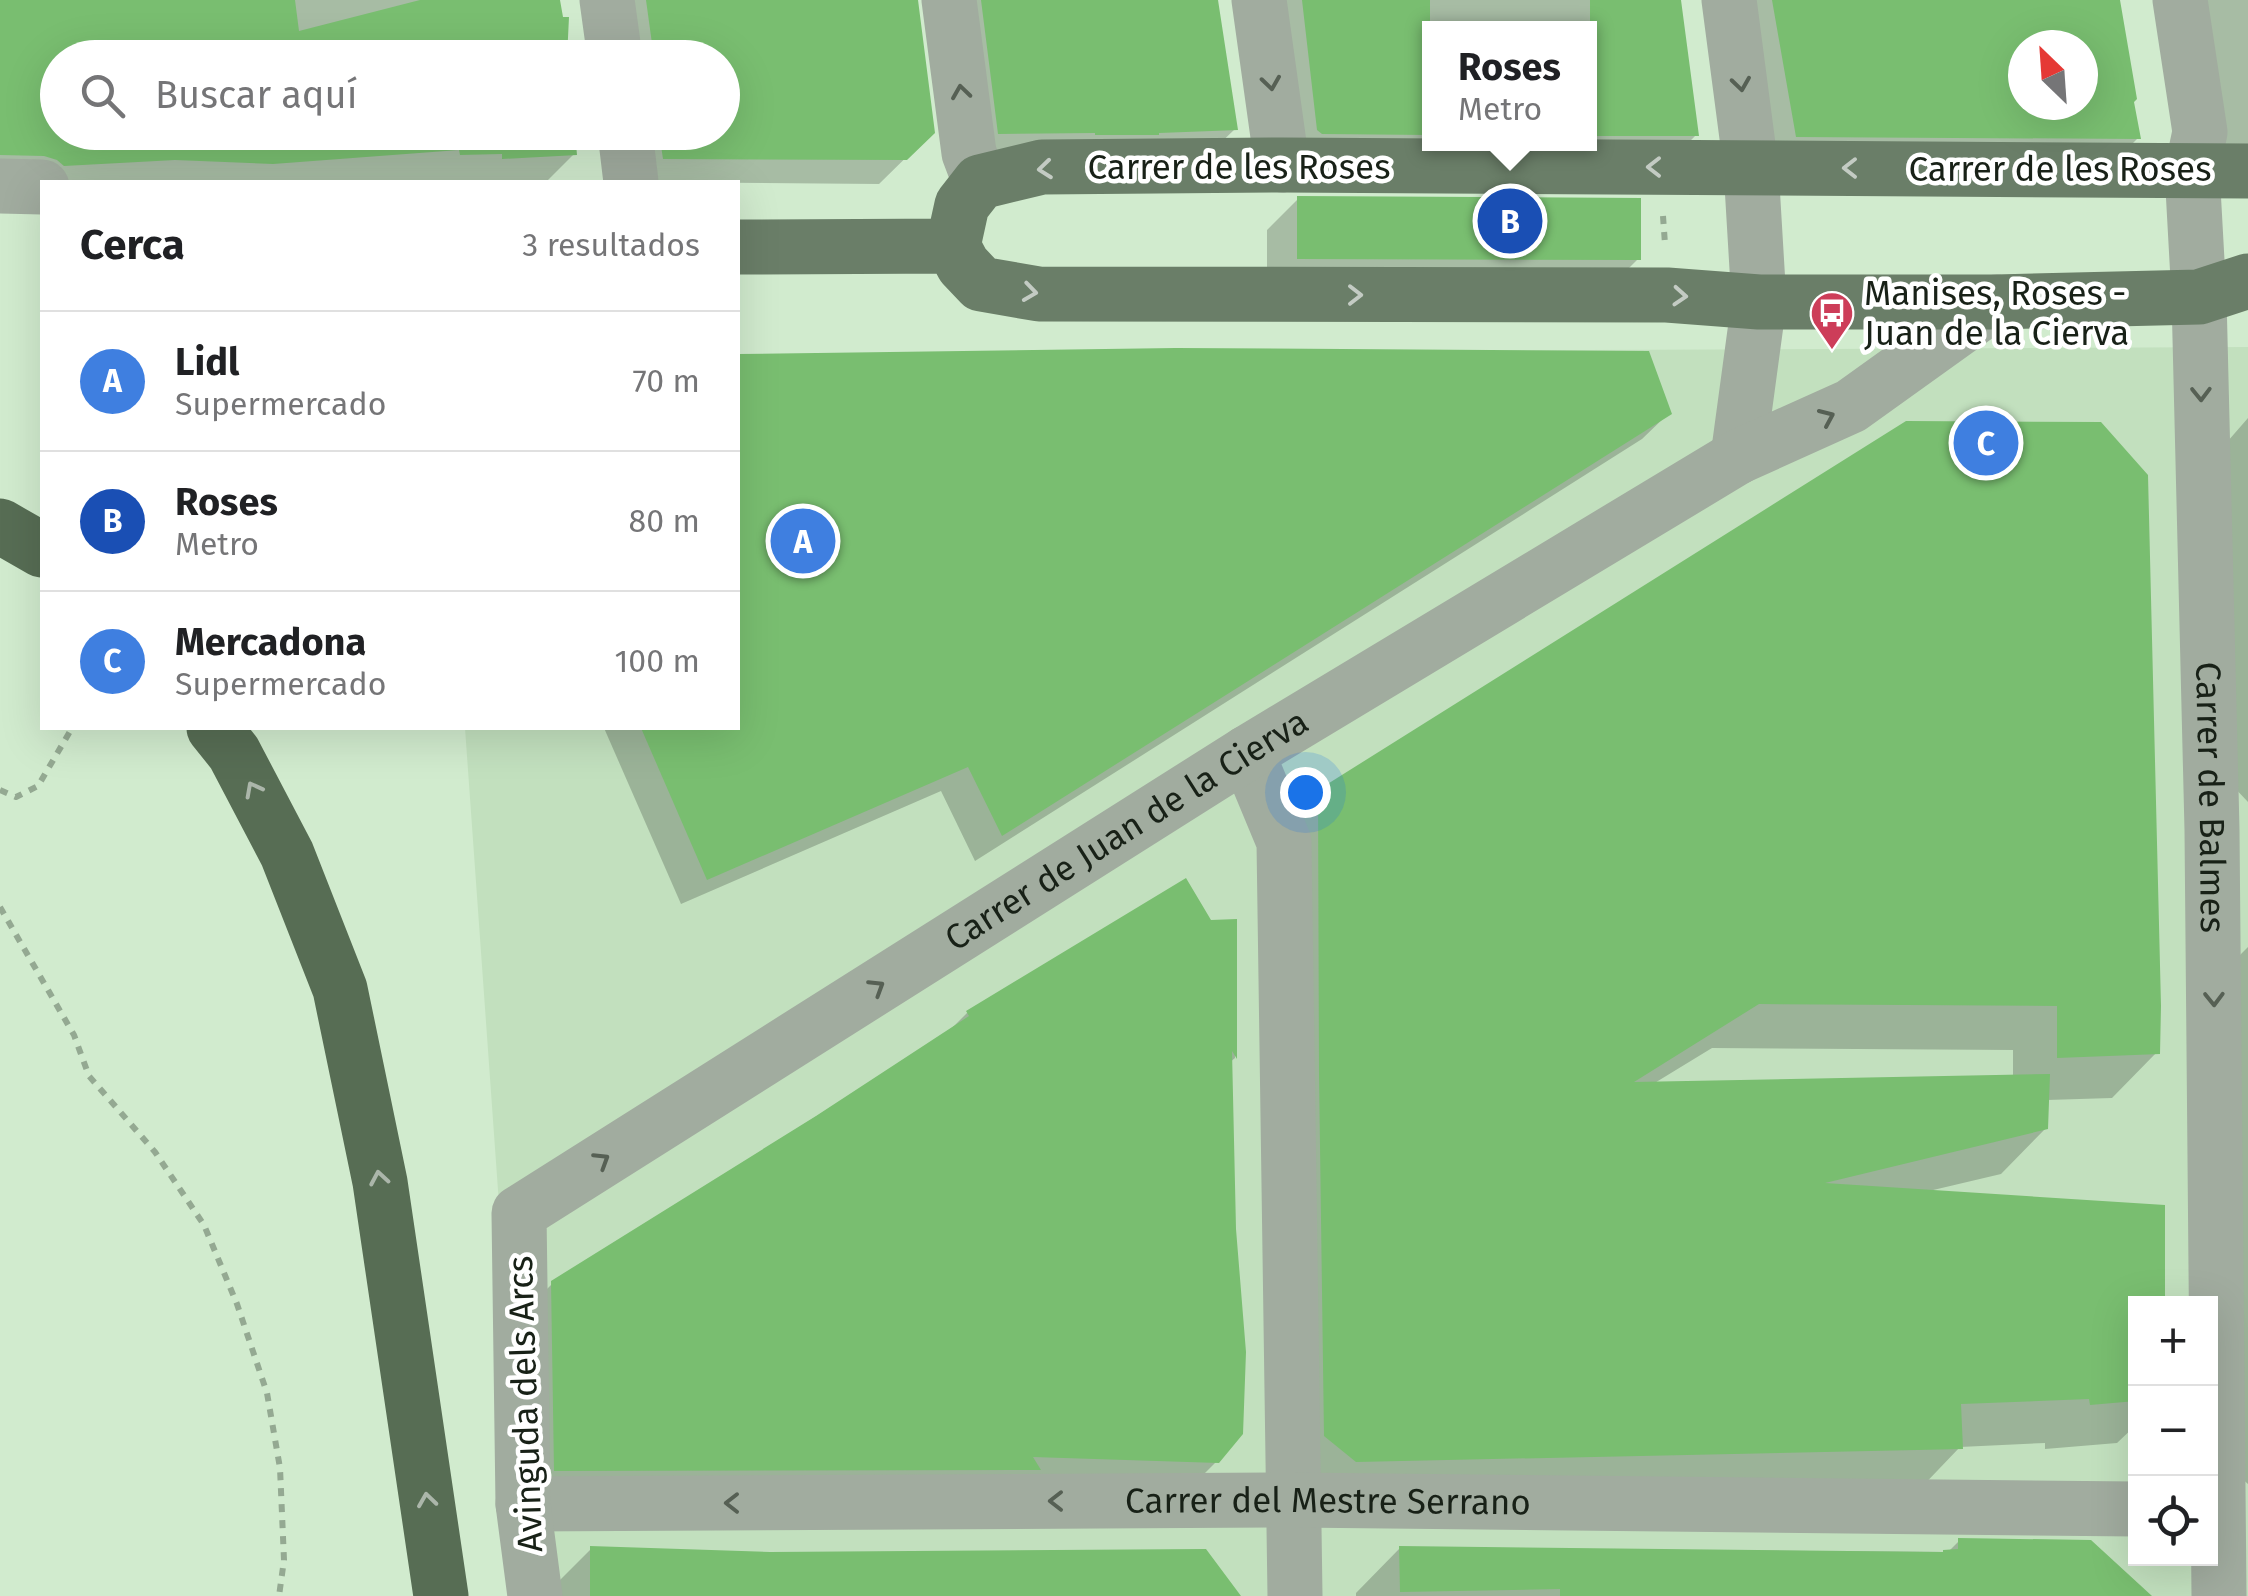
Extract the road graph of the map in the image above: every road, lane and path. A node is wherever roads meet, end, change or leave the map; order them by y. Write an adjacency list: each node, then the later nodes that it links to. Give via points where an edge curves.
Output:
1 (608, 0): 6 (street)
2 (948, 0): 14 (street, one-way to 2, via 969,153)
3 (1259, 0): 8 (street, one-way to 8)
4 (1729, 0): 10 (street, one-way to 10)
5 (2180, 0): 11 (street, Carrer de Balmes, via 2200,132)
6 (613, 40)
7 (628, 150): 13 (street)
8 (1282, 165): 9 (main road, Carrer de les Roses, one-way to 8); 14 (main road, Carrer de les Roses, one-way to 14, via 1042,168)
9 (1661, 167): 10 (main road, Carrer de les Roses); 20 (path)
10 (1751, 168): 11 (main road, Carrer de les Roses, one-way to 10); 21 (street)
11 (2192, 170): 12 (main road, Carrer de les Roses); 19 (street, Carrer de Balmes)
12 (2248, 170)
13 (632, 180)
14 (980, 182): 17 (main road, via 962,205)
15 (0, 186): 16 (street)
16 (40, 187)
17 (953, 246): 18 (main road); 20 (main road, one-way to 20, via 981,284 1039,294)
18 (740, 247)
19 (2223, 289): 22 (main road); 30 (street, Carrer de Balmes, one-way to 30)
20 (1667, 295): 21 (main road, one-way to 21)
21 (1760, 302): 22 (main road); 23 (street)
22 (1996, 302): 23 (street, Carrer de Juan de la Cierva, one-way to 22, via 1851,406)
23 (1738, 457): 28 (street, Carrer de Juan de la Cierva)
24 (0, 526): 25 (highway)
25 (40, 549)
26 (71, 730): 29 (path, via 38,786 16,797)
27 (216, 730): 38 (highway, one-way to 27, via 380,1182 340,988 287,854)
28 (1247, 754): 32 (street, Carrer de Juan de la Cierva, one-way to 28); 33 (street, via 1284,842)
29 (0, 790)
30 (2230, 830): 36 (street, Carrer de Balmes, one-way to 36)
31 (0, 907): 37 (path, via 74,1035 89,1076 155,1152 204,1225 237,1304 267,1393 280,1468)
32 (519, 1212): 34 (street, Avinguda dels Arcs)
33 (1294, 1500): 34 (street, Carrer del Mestre Serrano, one-way to 34); 35 (street, Carrer del Mestre Serrano); 40 (street)
34 (522, 1504): 39 (street, Avinguda dels Arcs)
35 (2128, 1509)
36 (2226, 1510): 41 (street, Carrer de Balmes)
37 (279, 1596)
38 (441, 1596)
39 (534, 1596)
40 (1295, 1596)
41 (2219, 1596)

